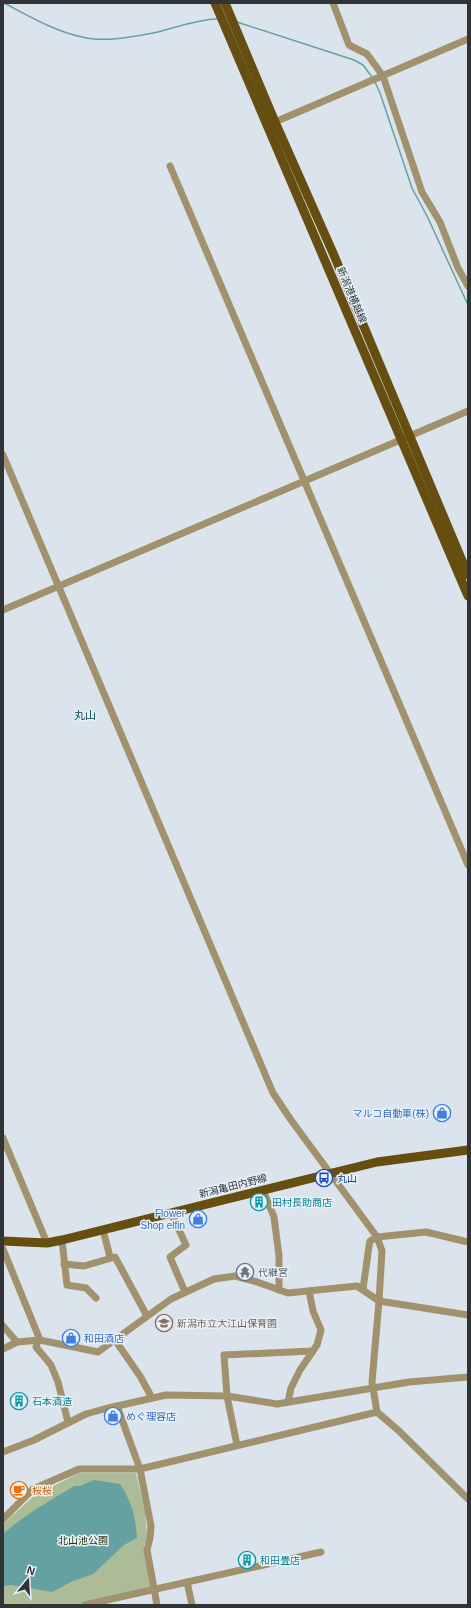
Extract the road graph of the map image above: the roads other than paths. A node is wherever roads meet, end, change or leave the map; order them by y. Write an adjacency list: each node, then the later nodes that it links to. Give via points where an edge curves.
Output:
1 (225, 3): 6 (main road, 新潟港横越線)
2 (333, 3): 5 (street, via 349,45 367,54)
3 (217, 7): 10 (main road, 新潟港横越線)
4 (468, 39): 5 (street)
5 (383, 76): 6 (street); 8 (street, via 422,192 440,222)
6 (275, 122): 10 (main road, 新潟港横越線, via 333,253)
7 (170, 166): 12 (street)
8 (468, 286)
9 (468, 411): 10 (street)
10 (405, 438): 12 (street); 13 (main road, 新潟港横越線); 15 (main road, 新潟港横越線)
11 (3, 455): 14 (street)
12 (305, 481): 14 (street); 17 (street)
13 (468, 575)
14 (59, 585): 16 (street); 20 (street, via 273,1093)
15 (468, 596)
16 (3, 610)
17 (468, 865)
18 (3, 1138): 28 (street)
19 (468, 1150): 20 (main road, 新潟亀田内野線, via 377,1162)
20 (331, 1174): 21 (main road, 新潟亀田内野線); 24 (street)
21 (263, 1190): 22 (main road, 新潟亀田内野線); 33 (street, via 274,1217 279,1256)
22 (171, 1213): 23 (main road, 新潟亀田内野線); 35 (street, via 186,1245 170,1257)
23 (103, 1230): 26 (main road, 新潟亀田内野線); 30 (street)
24 (377, 1237): 27 (street, via 426,1232); 32 (street, via 370,1241 368,1246); 37 (street, via 382,1252)
25 (3, 1240): 28 (main road, 新潟亀田内野線)
26 (62, 1240): 28 (main road, 新潟亀田内野線); 31 (street)
27 (468, 1242)
28 (48, 1243)
29 (3, 1249): 41 (street)
30 (110, 1257): 31 (street, via 84,1266); 39 (street, via 115,1257)
31 (64, 1264): 36 (street, via 67,1285 86,1288)
32 (363, 1289): 34 (street, via 352,1286); 37 (street)
33 (279, 1290): 34 (street, via 288,1293); 35 (street, via 235,1276 214,1279)
34 (309, 1291): 45 (street, via 313,1311 321,1330 317,1345)
35 (185, 1292): 39 (street)
36 (96, 1298)
37 (379, 1300): 38 (street); 47 (street)
38 (468, 1314)
39 (146, 1316): 42 (street)
40 (3, 1326): 43 (street)
41 (40, 1340): 42 (street, via 98,1352); 43 (street); 53 (street, via 36,1347 51,1365)
42 (115, 1340): 49 (street)
43 (17, 1342): 44 (street)
44 (3, 1349)
45 (312, 1351): 48 (street, via 224,1355); 50 (street, via 297,1376)
46 (468, 1377): 47 (street, via 434,1378)
47 (372, 1388): 50 (street); 52 (street)
48 (227, 1396): 49 (street, via 166,1395); 50 (street, via 277,1404); 54 (street)
49 (152, 1398): 51 (street)
50 (288, 1402)
51 (117, 1406): 53 (street, via 86,1414); 56 (street)
52 (377, 1412): 54 (street); 57 (street)
53 (68, 1422): 55 (street, via 34,1440)
54 (237, 1446): 56 (street)
55 (3, 1452)
56 (140, 1469): 58 (street, via 79,1469 33,1489); 61 (street, via 151,1526 147,1550)
57 (468, 1499)
58 (3, 1519)
59 (321, 1552): 60 (street)
60 (187, 1582): 61 (street); 66 (street)
61 (154, 1590): 62 (street); 65 (street)
62 (120, 1597): 63 (street); 64 (street)
63 (86, 1605)
64 (122, 1605)
65 (158, 1605)
66 (192, 1605)

